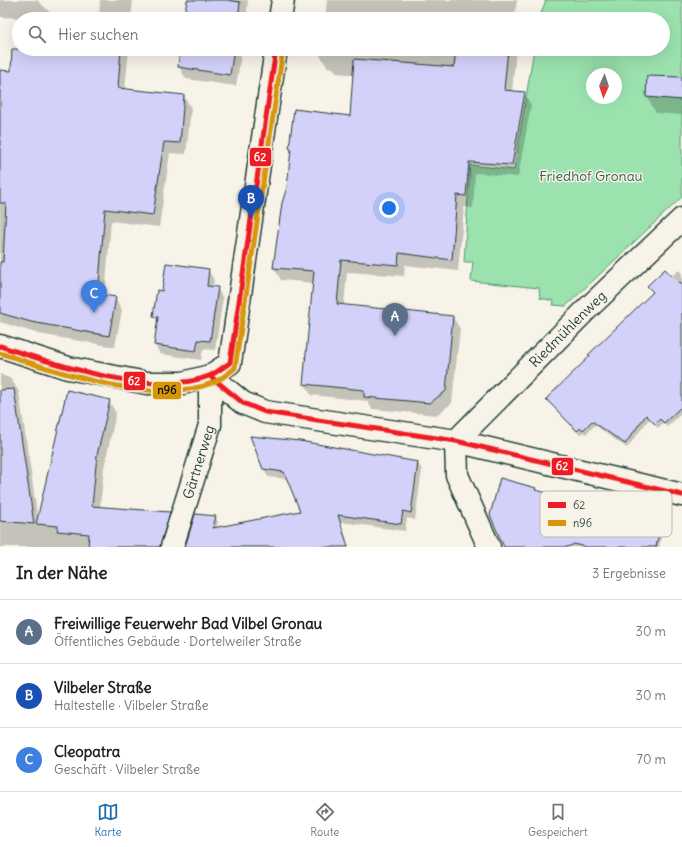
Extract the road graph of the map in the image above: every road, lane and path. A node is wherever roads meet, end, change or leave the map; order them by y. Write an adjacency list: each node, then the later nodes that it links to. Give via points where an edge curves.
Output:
1 (283, 0): 2 (street)
2 (281, 12)
3 (275, 56): 6 (street, via 230,363)
4 (682, 219): 7 (street, Riedmühlenweg, via 587,309)
5 (0, 346): 6 (street, via 68,368 147,383 183,383)
6 (210, 376): 7 (street, via 243,403 265,412); 11 (street, Gärtnerweg, via 210,425)
7 (456, 441): 8 (street); 12 (street, via 457,475)
8 (665, 491)
9 (672, 493): 10 (street)
10 (682, 495)
11 (172, 547)
12 (489, 547)

